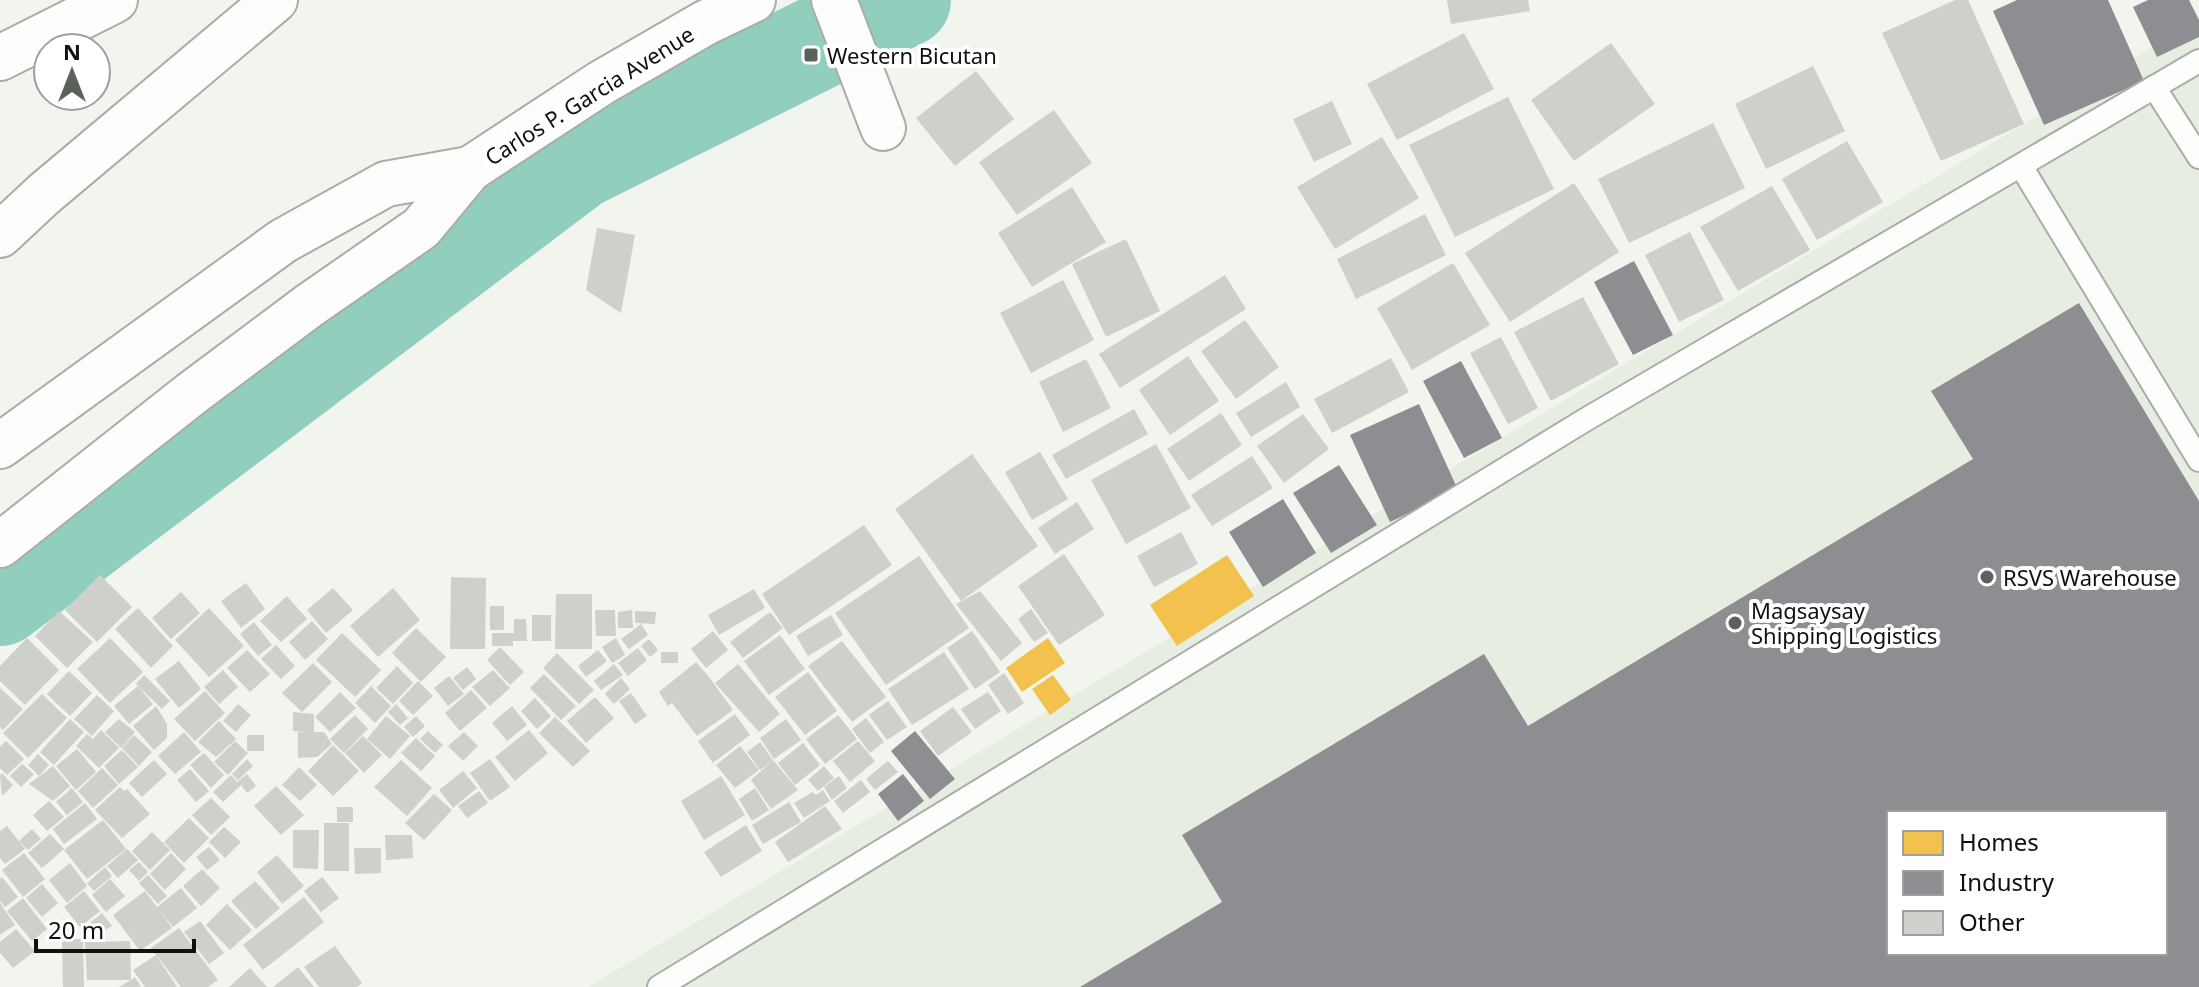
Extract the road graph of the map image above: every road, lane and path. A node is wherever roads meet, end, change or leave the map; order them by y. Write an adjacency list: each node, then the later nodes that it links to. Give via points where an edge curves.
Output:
1 (115, 0): 5 (main road)
2 (275, 0): 12 (main road)
3 (753, 0): 11 (main road, Carlos P. Garcia Avenue, via 601,83)
4 (836, 6): 8 (main road)
5 (0, 58)
6 (2199, 61): 7 (lane)
7 (2154, 87): 9 (lane); 10 (lane)
8 (876, 108)
9 (2199, 157)
10 (2021, 166): 14 (lane); 16 (lane, via 1571,428)
11 (470, 169): 13 (main road, via 386,184 283,241); 15 (main road, via 421,228 191,394)
12 (0, 235)
13 (0, 446)
14 (2199, 460)
15 (0, 545)
16 (659, 987)

